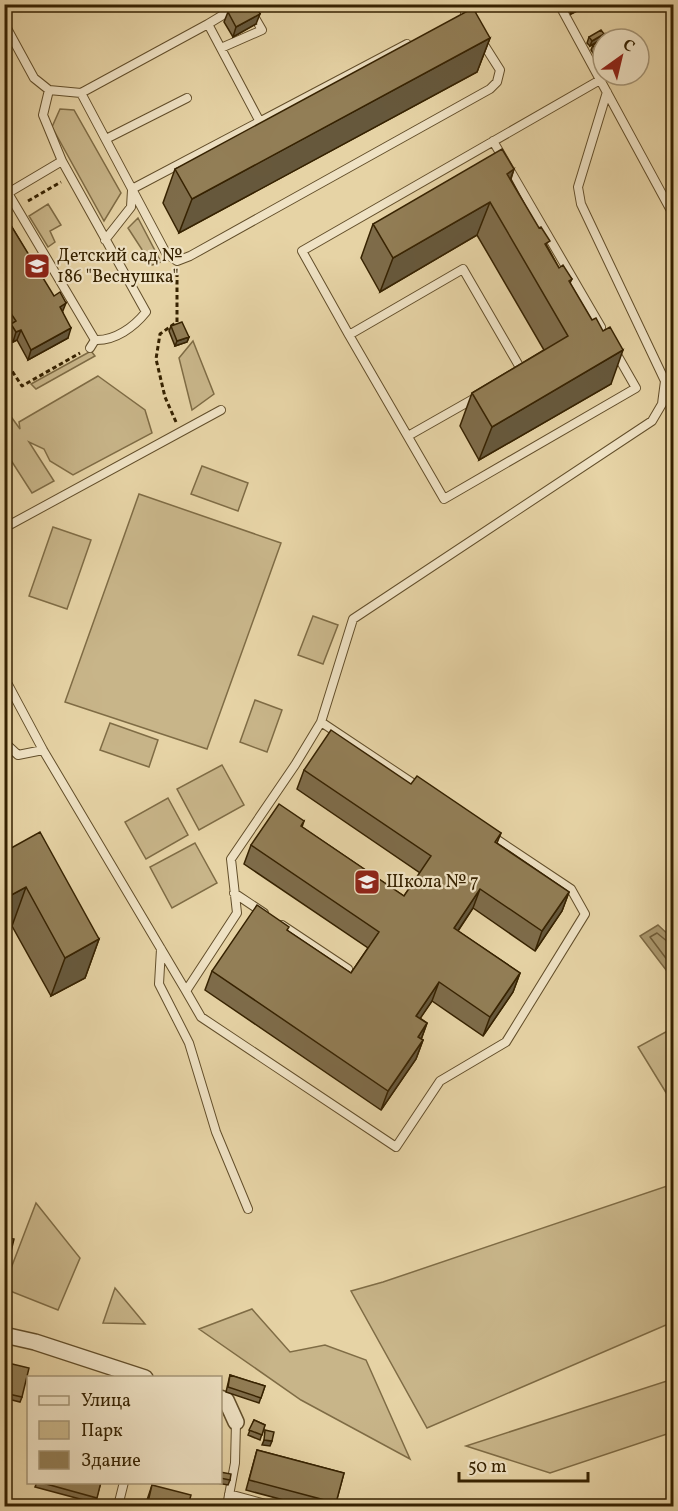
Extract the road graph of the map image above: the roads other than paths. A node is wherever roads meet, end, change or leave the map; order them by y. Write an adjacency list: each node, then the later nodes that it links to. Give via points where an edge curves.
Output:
1 (241, 4): 9 (lane)
2 (247, 4): 13 (lane, via 262,30)
3 (482, 4): 5 (lane)
4 (559, 4): 14 (lane)
5 (465, 14): 6 (lane); 8 (lane)
6 (456, 18)
7 (4, 23): 11 (lane)
8 (471, 23)
9 (208, 24): 13 (lane); 19 (lane)
10 (477, 32): 25 (lane, via 500,70 490,89 190,256 177,261 166,253)
11 (7, 33): 17 (lane, via 34,78)
12 (417, 39): 21 (lane)
13 (221, 48): 21 (lane)
14 (591, 63)
15 (591, 85): 23 (lane)
16 (604, 87): 18 (lane)
17 (49, 90): 19 (lane); 24 (lane, via 43,115)
18 (607, 92): 27 (lane); 38 (lane, via 578,187 581,204 665,381 662,404 652,421 353,619)
19 (81, 93): 22 (lane)
20 (187, 98): 22 (lane)
21 (260, 122): 25 (lane)
22 (106, 139): 25 (lane)
23 (493, 141): 29 (lane, via 302,251); 30 (lane)
24 (62, 161): 26 (lane); 28 (lane)
25 (132, 189): 28 (lane, via 131,207)
26 (6, 195): 28 (lane, via 92,344 108,341 137,323 146,312)
27 (674, 216)
28 (105, 240)
29 (350, 335): 32 (lane, via 463,269 522,371); 35 (lane)
30 (606, 337)
31 (612, 347): 35 (lane, via 636,388 444,499)
32 (512, 377)
33 (480, 395): 35 (lane)
34 (221, 410): 36 (lane)
35 (408, 436)
36 (4, 528)
37 (4, 677): 40 (lane)
38 (321, 722): 41 (lane); 43 (lane, via 231,859)
39 (4, 742): 40 (lane, via 18,755)
40 (43, 750): 44 (lane)
41 (427, 793)
42 (485, 831): 46 (lane, via 571,889 585,914 506,1042 440,1081 396,1147 201,1017)
43 (234, 893): 45 (lane); 46 (lane, via 237,913)
44 (161, 949): 46 (lane); 47 (lane, via 159,984 189,1043 216,1132)
45 (348, 969)
46 (186, 992)
47 (248, 1209)
48 (4, 1335): 49 (street)
49 (142, 1376)
50 (222, 1399): 51 (street)
51 (236, 1422): 53 (lane)
52 (124, 1484): 54 (lane)
53 (229, 1494): 55 (lane); 56 (lane)
54 (118, 1506)
55 (227, 1506)
56 (273, 1506)

